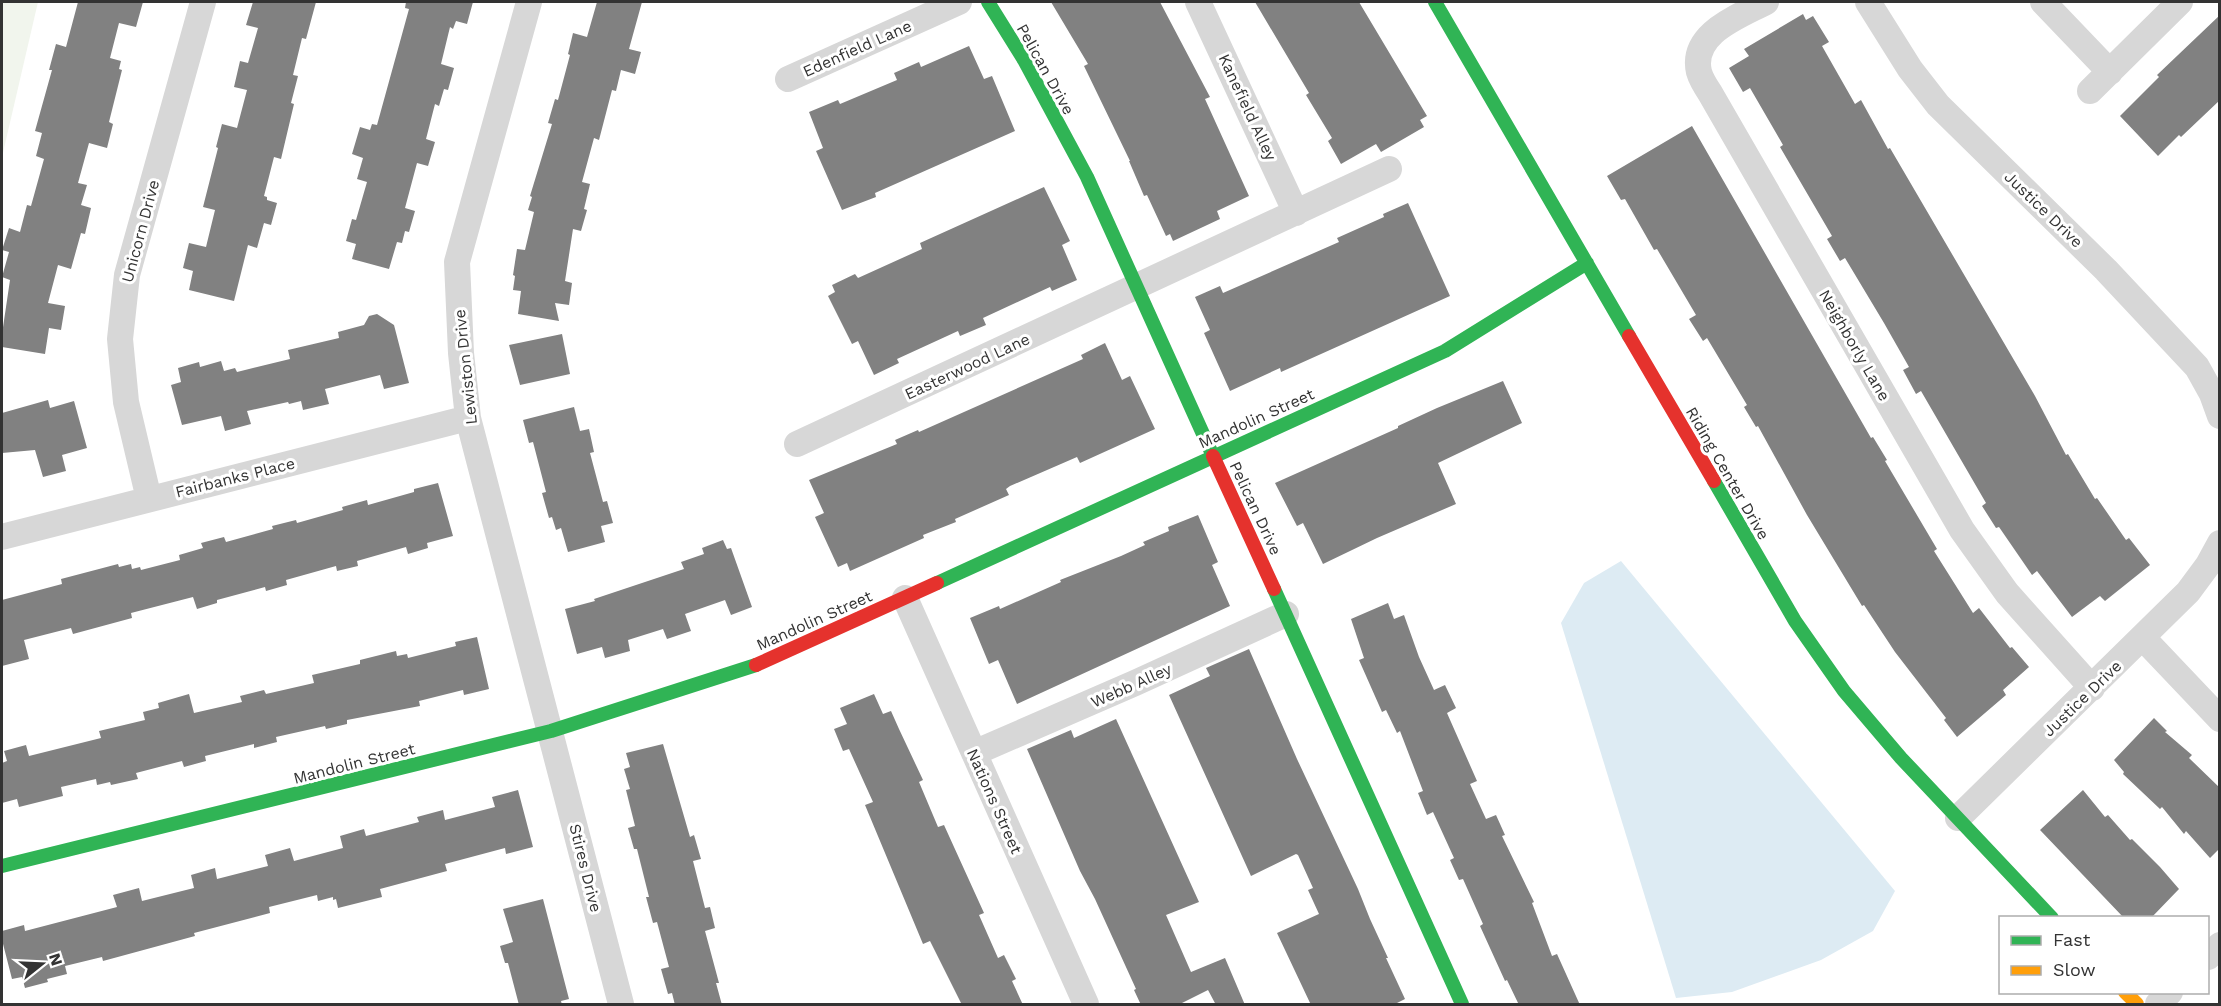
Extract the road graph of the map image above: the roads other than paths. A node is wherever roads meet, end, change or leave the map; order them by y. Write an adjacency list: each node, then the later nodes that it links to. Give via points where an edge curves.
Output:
1 (203, 2): 22 (street, Unicorn Drive, via 127,275 120,339 126,402)
2 (529, 2): 19 (street, Lewiston Drive, via 457,262)
3 (959, 2): 12 (street, Edenfield Lane)
4 (988, 2): 17 (street, Pelican Drive, via 1087,177)
5 (1198, 2): 15 (street, Kanefield Alley)
6 (1766, 2): 28 (street, Neighborly Lane, via 1705,40 1699,55 1699,72 1962,530 2007,593)
7 (1868, 2): 18 (street, Justice Drive, via 1938,105 2106,270 2197,367)
8 (2043, 2): 11 (street)
9 (2180, 2): 11 (street)
10 (1446, 5): 16 (street, Riding Center Drive)
11 (2110, 72): 13 (street)
12 (788, 79)
13 (2090, 91)
14 (1389, 169): 15 (street)
15 (1296, 213): 17 (street)
16 (1587, 263): 21 (street, Mandolin Street, via 1445,351); 32 (street, Riding Center Drive, via 1796,621 1844,691)
17 (1137, 288): 20 (street, Easterwood Lane); 21 (street, Pelican Drive)
18 (2220, 416)
19 (468, 418): 22 (street, Fairbanks Place); 30 (street, Lewiston Drive)
20 (797, 444)
21 (1213, 456): 25 (street, Mandolin Street); 26 (street, Pelican Drive)
22 (149, 499): 23 (street, Fairbanks Place)
23 (2, 537)
24 (2220, 543): 27 (street, Justice Drive, via 2188,592)
25 (905, 598): 30 (street, Mandolin Street, via 764,662); 31 (street, Nations Street)
26 (1286, 614): 31 (street, Webb Alley); 40 (street, Pelican Drive)
27 (2143, 638): 28 (street, Justice Drive); 29 (street)
28 (2092, 688): 32 (street, Justice Drive)
29 (2220, 719)
30 (551, 731): 33 (street, Mandolin Street); 38 (street, Stires Drive)
31 (974, 753): 39 (street, Nations Street)
32 (1958, 818): 34 (street, Riding Center Drive)
33 (2, 866)
34 (2050, 916)
35 (2220, 945): 36 (street)
36 (2209, 956)
37 (2169, 994): 41 (street)
38 (621, 1005)
39 (1086, 1005)
40 (1462, 1005)
41 (2158, 1005)

